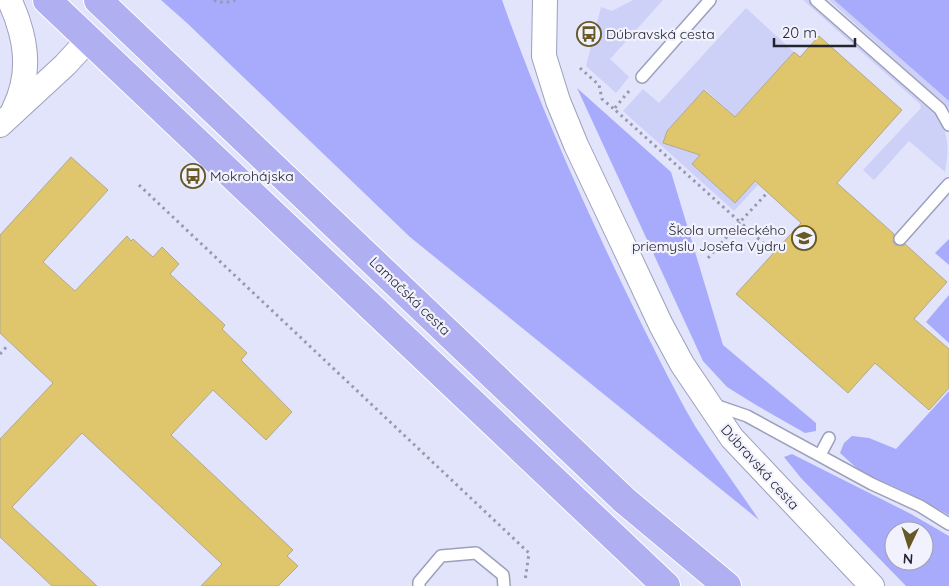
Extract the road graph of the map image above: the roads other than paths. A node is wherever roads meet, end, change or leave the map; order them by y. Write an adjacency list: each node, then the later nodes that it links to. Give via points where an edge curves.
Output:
1 (10, 0): 9 (street, via 21,30 25,55 22,90)
2 (47, 0): 7 (main road)
3 (98, 0): 7 (main road, via 101,15); 20 (main road, Lamačská cesta, via 624,500)
4 (545, 0): 13 (street, Dúbravská cesta, via 544,56 558,101 661,325)
5 (710, 0): 8 (lane)
6 (816, 0): 10 (lane, via 940,109)
7 (88, 39): 9 (street, via 65,65); 19 (main road)
8 (642, 77)
9 (6, 119)
10 (949, 126)
11 (949, 184): 12 (lane)
12 (900, 239)
13 (706, 402): 15 (lane, via 747,416); 21 (street, Dúbravská cesta, via 732,438)
14 (829, 438): 15 (lane)
15 (820, 455): 16 (lane)
16 (949, 524)
17 (419, 586): 18 (lane, via 442,556 476,553 503,575)
18 (504, 586)
19 (666, 586)
20 (726, 586)
21 (872, 586)

